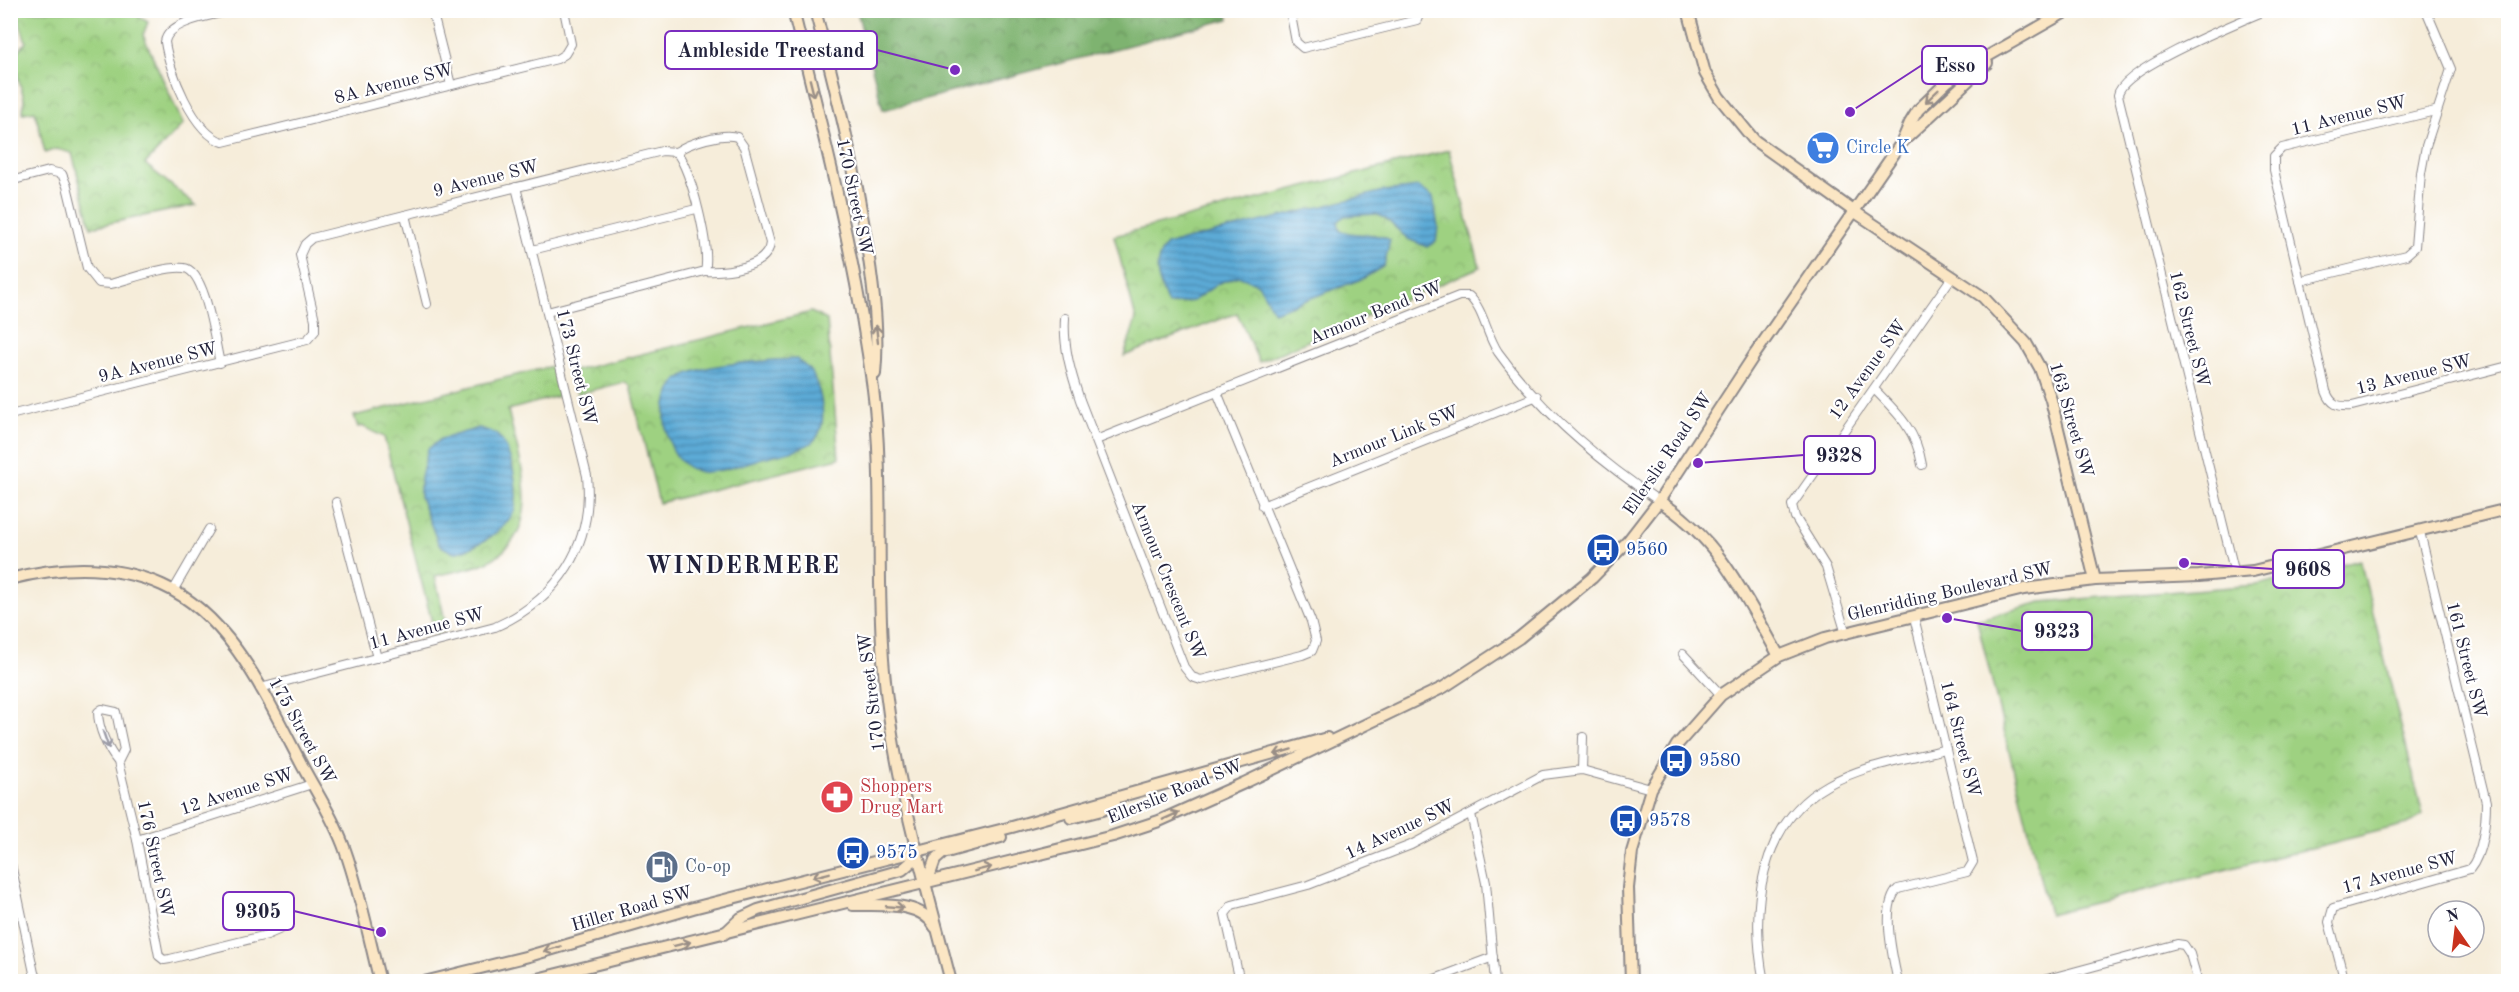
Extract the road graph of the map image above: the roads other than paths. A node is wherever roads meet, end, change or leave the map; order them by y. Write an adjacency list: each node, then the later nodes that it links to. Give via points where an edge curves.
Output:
1 (235, 10): 12 (street, 8A Avenue SW, via 178,25 168,32 165,47 186,105 223,142)
2 (432, 10): 12 (street)
3 (564, 10): 12 (street, 8A Avenue SW, via 570,49 557,58)
4 (792, 10): 32 (main road, 170 Street SW, one-way to 32, via 844,219)
5 (815, 10): 32 (main road, 170 Street SW, one-way to 5, via 878,345 863,216)
6 (1290, 10): 7 (street, via 1296,42 1303,48 1417,20)
7 (1421, 10)
8 (1688, 10): 18 (main road, 163 Street SW, via 1705,73 1747,131)
9 (2069, 10): 18 (main road, Ellerslie Road SW, via 1998,52 1902,142)
10 (2267, 10): 44 (street, 162 Street SW, via 2173,52 2118,90)
11 (2426, 10): 13 (street, via 2451,69)
12 (451, 85)
13 (2435, 111): 23 (street, via 2421,173 2412,252); 23 (street, 11 Avenue SW, via 2282,148 2274,156)
14 (676, 152): 16 (street, 9 Avenue SW, via 662,151); 17 (street, via 686,167); 21 (street, 9 Avenue SW, via 723,136 737,136 744,147 770,243 770,251 761,261 720,272)
15 (10, 181): 28 (street, via 49,171 57,171 65,178 87,268 99,283 189,269 202,285)
16 (516, 187): 19 (street, 9 Avenue SW); 20 (street, 173 Street SW)
17 (696, 210): 20 (street); 21 (street, via 707,256)
18 (1855, 212): 22 (main road, 163 Street SW); 37 (main road, Ellerslie Road SW)
19 (405, 215): 24 (street); 27 (street, 9 Avenue SW, via 318,236 305,244 301,260 315,320)
20 (532, 250): 25 (street, 173 Street SW)
21 (705, 271): 25 (street)
22 (1952, 277): 30 (street, 12 Avenue SW); 46 (main road, 163 Street SW, via 1994,307 2026,343 2040,368 2052,400)
23 (2300, 281): 29 (street, 13 Avenue SW, via 2328,398 2340,407)
24 (427, 304)
25 (547, 312): 43 (street, 173 Street SW, via 587,476 587,518)
26 (1065, 318): 35 (street, Armour Crescent SW, via 1067,358)
27 (312, 336): 28 (street, 9A Avenue SW)
28 (220, 363): 34 (street, 9A Avenue SW)
29 (2508, 366)
30 (1875, 390): 36 (street, via 1912,431); 49 (street, 12 Avenue SW, via 1848,422 1794,501 1792,511 1826,567)
31 (1217, 392): 33 (street, Armour Bend SW, via 1459,296 1469,296 1477,303 1487,334 1499,352); 35 (street, Armour Bend SW); 39 (street, Armour Crescent SW)
32 (873, 393): 65 (main road, 170 Street SW, via 884,670 894,746)
33 (1537, 396): 37 (street, Armour Bend SW, via 1589,452); 39 (street, Armour Link SW)
34 (10, 415)
35 (1096, 440): 39 (street, Armour Crescent SW, via 1184,667 1192,677 1211,679 1312,651 1316,641 1311,621)
36 (1922, 465)
37 (1659, 501): 51 (main road, via 1705,539 1728,567); 55 (main road, Ellerslie Road SW, via 1592,578 1519,638 1444,687)
38 (336, 502): 52 (street)
39 (1262, 506)
40 (2508, 509): 42 (main road, Glenridding Boulevard SW)
41 (208, 529): 47 (street)
42 (2420, 532): 44 (main road, Glenridding Boulevard SW); 67 (street, 161 Street SW, via 2486,802 2483,832)
43 (576, 556): 52 (street, 11 Avenue SW, via 545,596 514,618 469,635)
44 (2235, 574): 46 (main road, Glenridding Boulevard SW)
45 (10, 579): 47 (main road, 175 Street SW, via 49,571 103,570 138,576)
46 (2095, 580): 48 (main road, Glenridding Boulevard SW, via 2024,589)
47 (173, 591): 53 (main road, 175 Street SW, via 192,603 224,635)
48 (1914, 617): 49 (main road, Glenridding Boulevard SW); 57 (street, 164 Street SW)
49 (1846, 634): 51 (main road, Glenridding Boulevard SW)
50 (1683, 654): 54 (street)
51 (1779, 656): 54 (main road, Glenridding Boulevard SW)
52 (377, 658): 53 (street, 11 Avenue SW)
53 (260, 688): 60 (main road, 175 Street SW)
54 (1721, 695): 61 (main road, Glenridding Boulevard SW, via 1677,745)
55 (1359, 729): 62 (main road, Ellerslie Road SW, one-way to 62); 68 (main road, Ellerslie Road SW, one-way to 55, via 1159,821)
56 (1583, 737): 59 (street)
57 (1947, 749): 83 (street, via 1872,768 1826,786 1803,803 1785,824 1767,856 1760,889); 84 (street, 164 Street SW, via 1972,852 1972,868 1898,889 1892,895 1891,941)
58 (118, 762): 58 (street, 176 Street SW, one-way to 58, via 124,750 116,712 102,709 98,718 110,752); 64 (street, 176 Street SW)
59 (1582, 770): 61 (street, 14 Avenue SW); 63 (street, 14 Avenue SW, via 1543,775)
60 (312, 784): 64 (street, 12 Avenue SW); 75 (main road, 175 Street SW, via 345,849)
61 (1651, 789): 82 (main road, Glenridding Boulevard SW, via 1632,852 1628,888)
62 (1129, 795): 65 (main road, Ellerslie Road SW); 68 (main road, via 1102,810 943,853 935,860)
63 (1470, 814): 73 (street, via 1486,883); 79 (street, 14 Avenue SW, via 1411,845 1352,869 1227,909)
64 (137, 840): 70 (street, 176 Street SW, via 159,956 164,960)
65 (918, 851): 68 (main road, 170 Street SW); 71 (main road, via 902,870 758,910 741,918); 76 (main road, Hiller Road SW, one-way to 76)
66 (10, 859): 74 (street, via 34,973)
67 (2473, 865): 87 (street, 17 Avenue SW, via 2464,872 2333,908 2329,922)
68 (927, 883): 69 (main road); 72 (main road, 170 Street SW)
69 (838, 905): 71 (main road); 72 (main road, one-way to 72, via 916,910 931,920)
70 (283, 928)
71 (724, 934): 77 (main road, one-way to 71)
72 (939, 936): 78 (main road, 170 Street SW)
73 (1493, 957): 80 (street); 81 (street)
74 (39, 981)
75 (380, 981)
76 (424, 981)
77 (525, 981)
78 (951, 981)
79 (1240, 981)
80 (1427, 981)
81 (1495, 981)
82 (1631, 981)
83 (1764, 981)
84 (1898, 981)
85 (2036, 981): 86 (street, via 2184,945)
86 (2198, 981)
87 (2344, 981)

